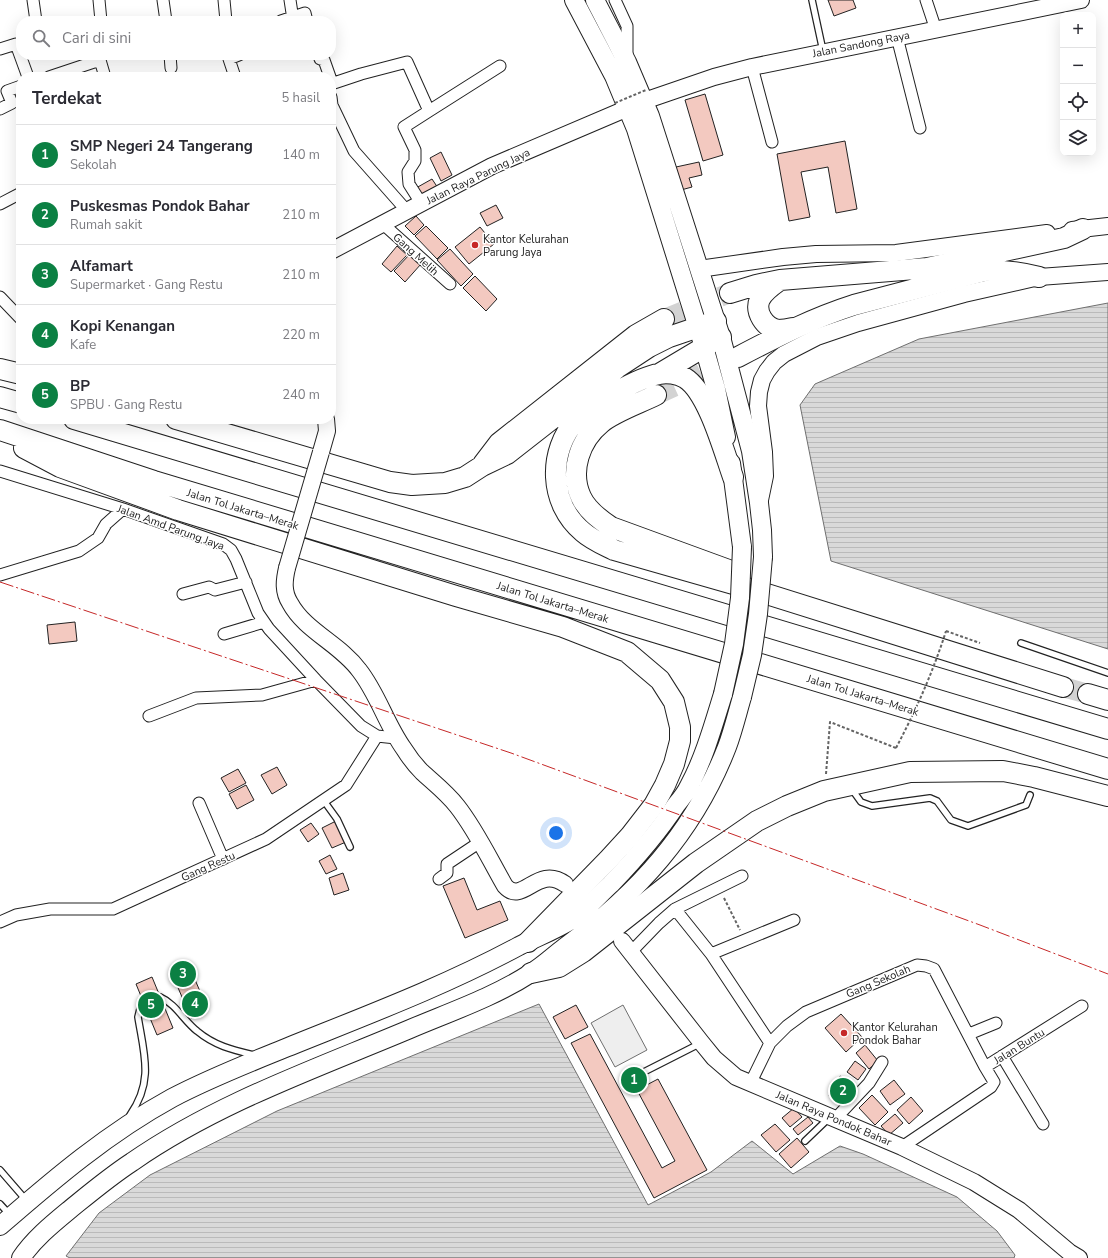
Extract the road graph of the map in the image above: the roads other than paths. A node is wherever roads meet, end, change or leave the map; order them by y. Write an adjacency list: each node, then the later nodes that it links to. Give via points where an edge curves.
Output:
1 (33, 0): 14 (street)
2 (98, 0): 15 (street)
3 (163, 0): 16 (street)
4 (224, 0): 17 (street)
5 (290, 0): 13 (street)
6 (574, 0): 42 (main road, via 614,76)
7 (595, 0): 31 (main road)
8 (614, 0): 31 (street, via 627,26)
9 (812, 0): 24 (lane)
10 (926, 0): 20 (street)
11 (1081, 0): 12 (street, Jalan Sandong Raya)
12 (1061, 2): 20 (street, Jalan Sandong Raya)
13 (292, 13)
14 (35, 16)
15 (100, 16)
16 (165, 16)
17 (226, 16)
18 (296, 16): 19 (street, via 304,13)
19 (305, 16)
20 (936, 30): 21 (street, Jalan Sandong Raya)
21 (897, 37): 24 (street, Jalan Sandong Raya); 46 (street)
22 (16, 44): 23 (street)
23 (0, 49)
24 (823, 52): 33 (street, Jalan Sandong Raya)
25 (22, 60): 35 (street)
26 (100, 60): 36 (street)
27 (100, 60): 37 (street)
28 (170, 60): 34 (street)
29 (229, 60): 38 (street)
30 (324, 60): 39 (street)
31 (627, 62): 42 (main road)
32 (500, 66): 44 (street)
33 (752, 67): 42 (street, Jalan Sandong Raya); 47 (street)
34 (171, 68)
35 (26, 72)
36 (63, 72)
37 (104, 72)
38 (233, 72)
39 (328, 72)
40 (336, 80): 44 (street, via 407,62)
41 (16, 88): 43 (street, via 7,91 12,103)
42 (633, 100): 50 (street, Jalan Raya Parung Jaya, via 492,166); 55 (main road); 65 (main road, via 636,129)
43 (0, 109)
44 (429, 111): 50 (street, via 404,127 415,150 415,161 408,172)
45 (336, 113): 50 (street, via 354,151)
46 (920, 128)
47 (772, 142)
48 (16, 195): 49 (street)
49 (1, 202)
50 (414, 207): 51 (street, Jalan Raya Parung Jaya)
51 (383, 224): 54 (street, Jalan Raya Parung Jaya); 59 (street, Gang Melih)
52 (1108, 226): 53 (street)
53 (1083, 228): 55 (street, via 896,253 816,254); 58 (highway, via 1064,238 927,268)
54 (336, 248)
55 (699, 269): 65 (main road)
56 (1108, 272): 57 (street)
57 (1039, 277): 64 (highway, via 1004,270 984,271 854,305); 81 (street, via 858,323 795,347 774,362 762,380 759,392 765,476)
58 (780, 280): 60 (highway); 64 (highway, via 759,300 759,314 767,326 778,330)
59 (450, 284)
60 (730, 293)
61 (0, 297): 62 (street)
62 (16, 314)
63 (664, 319): 78 (highway, via 636,335 499,442)
64 (794, 328): 66 (highway)
65 (710, 333): 69 (highway); 78 (highway, via 669,337 649,347 617,368 507,454); 80 (main road, via 716,389); 81 (main road, via 751,451)
66 (738, 357)
67 (0, 369): 68 (highway)
68 (16, 373)
69 (659, 374): 80 (highway, via 678,375 697,389 710,413); 89 (highway, via 642,380 591,408 577,419 561,444 556,458 557,491 572,521 583,532 614,550 754,590)
70 (656, 395): 89 (highway, via 602,422 583,446 576,471 577,486 588,509 611,527)
71 (0, 397): 72 (highway)
72 (16, 402)
73 (91, 424): 98 (highway)
74 (193, 424): 78 (highway, via 397,483 445,483 465,477)
75 (326, 424): 100 (street, bridge, via 327,431 284,580 285,592 298,615 344,653 359,670 380,703)
76 (0, 430): 83 (highway, Jalan Tol Jakarta–Merak, via 154,482)
77 (0, 436): 87 (highway, via 60,467 178,510)
78 (482, 466)
79 (0, 471): 82 (street, Jalan Amd Parung Jaya)
80 (733, 477): 116 (main road, bridge, via 742,547 740,598 734,644 723,694 690,786 659,831 627,868 582,912)
81 (759, 503): 119 (main road, bridge, via 763,557 752,655 727,747 709,786 691,818 653,869 608,913)
82 (123, 509): 84 (street, via 106,524 98,538 79,551); 85 (street, Jalan Amd Parung Jaya, via 223,544 231,550)
83 (263, 515): 87 (highway); 101 (highway, Jalan Tol Jakarta–Merak)
84 (0, 575)
85 (246, 582): 86 (street, via 215,590 209,587); 88 (street, Jalan Amd Parung Jaya)
86 (183, 594)
87 (456, 596): 116 (highway, via 563,627 627,652 660,680 674,702 680,727 680,741 674,764 654,805 608,860)
88 (264, 622): 90 (street); 93 (street, Jalan Amd Parung Jaya)
89 (883, 631): 94 (highway)
90 (224, 634)
91 (1021, 644): 92 (lane)
92 (1108, 673)
93 (316, 680): 97 (street, via 255,697 196,698); 99 (street, Jalan Amd Parung Jaya, via 361,726)
94 (1063, 687)
95 (1088, 694): 96 (highway)
96 (1108, 700)
97 (149, 716)
98 (1108, 729)
99 (377, 736): 100 (street, Jalan Amd Parung Jaya); 105 (street, Gang Restu, via 346,785)
100 (396, 738): 107 (street, via 421,771 457,805)
101 (1108, 769)
102 (849, 785): 103 (lane, via 861,802 872,806 930,798 937,802 951,820 968,826 1026,805); 104 (highway, via 910,772 1003,771); 119 (highway, via 824,791 757,822 696,863 583,952 558,967)
103 (1030, 796)
104 (1108, 796)
105 (324, 801): 108 (lane); 109 (street, Gang Restu, via 266,839)
106 (199, 803): 109 (street)
107 (480, 842): 111 (street, via 447,864 447,873); 112 (street, via 511,892 520,892 548,878 560,880)
108 (350, 847)
109 (223, 859): 115 (street, Gang Restu, via 113,909 50,909 16,915)
110 (742, 876): 113 (street)
111 (439, 879)
112 (565, 884)
113 (675, 909): 117 (street); 118 (street)
114 (794, 920): 118 (street)
115 (0, 922)
116 (528, 942): 128 (main road, via 483,966)
117 (626, 946): 125 (street, Jalan Raya Pondok Bahar)
118 (711, 954): 126 (street)
119 (531, 973): 141 (main road, via 459,1009 246,1098 190,1125 109,1177 49,1227)
120 (160, 997): 128 (lane, via 168,1000 185,1020 212,1041 226,1048)
121 (144, 1004): 135 (lane, via 138,1017 146,1070 143,1090)
122 (1082, 1006): 127 (street, Jalan Buntu)
123 (996, 1023): 124 (street)
124 (969, 1034): 126 (street, Gang Sekolah, via 934,969 917,965 806,1012); 130 (street, Gang Sekolah)
125 (701, 1042): 131 (lane); 132 (street, Jalan Raya Pondok Bahar, via 726,1069)
126 (770, 1043): 132 (street, Gang Sekolah)
127 (1002, 1056): 130 (street, Jalan Buntu); 134 (street)
128 (262, 1058): 135 (main road, via 172,1098)
129 (882, 1062): 133 (street, via 869,1083)
130 (985, 1067): 137 (street, Jalan Buntu, via 994,1082 991,1087)
131 (632, 1078)
132 (750, 1084): 133 (street, Jalan Raya Pondok Bahar)
133 (833, 1117): 136 (lane); 137 (street, Jalan Raya Pondok Bahar)
134 (1043, 1124)
135 (121, 1129): 139 (main road, via 61,1173)
136 (805, 1141)
137 (902, 1147): 142 (street, Jalan Raya Pondok Bahar, via 994,1194 1019,1210)
138 (0, 1170): 139 (lane)
139 (28, 1202): 140 (main road)
140 (4, 1215)
141 (21, 1258)
142 (1079, 1258)

